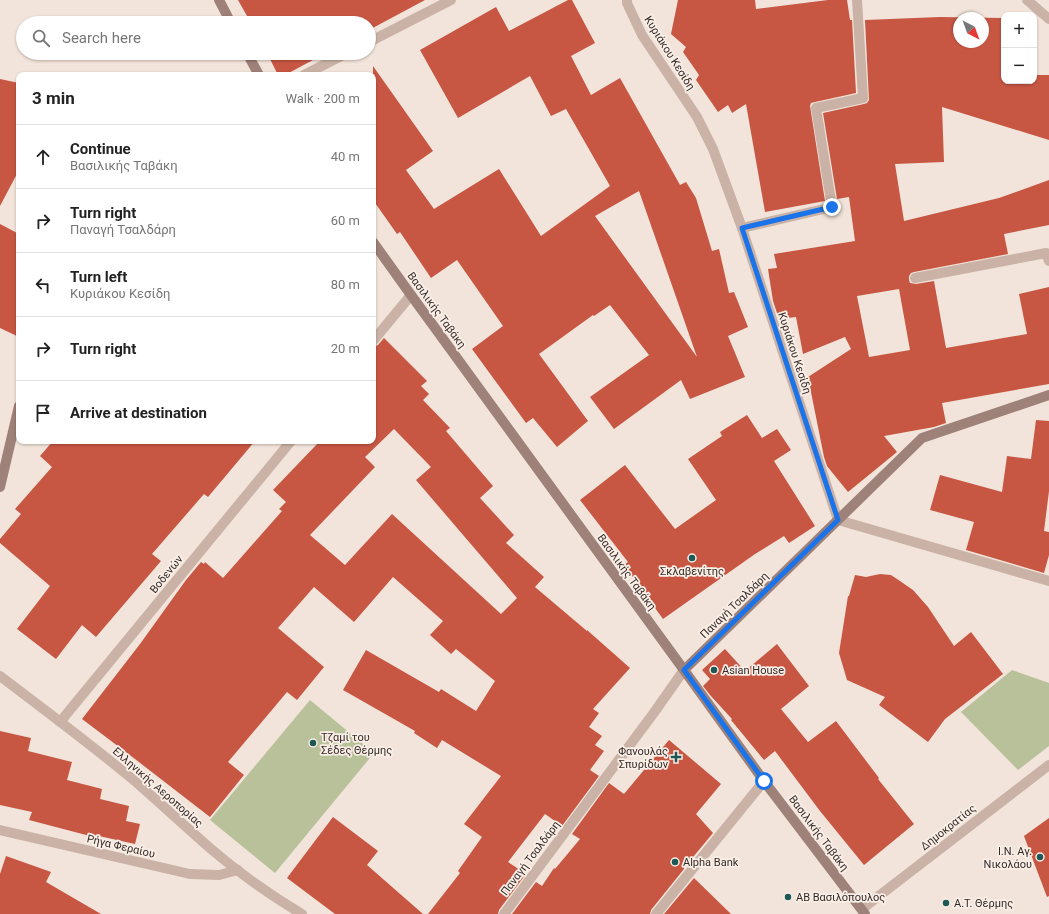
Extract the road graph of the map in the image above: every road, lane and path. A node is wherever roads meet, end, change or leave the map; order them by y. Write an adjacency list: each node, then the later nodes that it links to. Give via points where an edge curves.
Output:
1 (219, 0): 6 (main road)
2 (451, 0): 8 (street)
3 (627, 0): 13 (street, Κυριάκου Κεσίδη, via 642,35 696,117 713,149)
4 (857, 0): 13 (street, via 863,98 816,108 832,207)
5 (1027, 0): 7 (street)
6 (227, 16)
7 (1049, 19)
8 (376, 38)
9 (251, 60): 11 (main road)
10 (333, 60): 12 (street)
11 (257, 72)
12 (310, 72)
13 (742, 228): 23 (street, Κυριάκου Κεσίδη)
14 (376, 246): 17 (main road, Βασιλικής Ταβάκη)
15 (1049, 261): 16 (street, via 1046,253)
16 (914, 278)
17 (410, 295): 18 (street); 25 (main road, Βασιλικής Ταβάκη)
18 (376, 337)
19 (1049, 395): 23 (main road, Παναγή Τσαλδάρη, via 922,438)
20 (16, 419): 22 (main road)
21 (289, 444): 27 (street, Βοδενών)
22 (0, 487)
23 (838, 520): 24 (street); 25 (main road, Παναγή Τσαλδάρη)
24 (1049, 581)
25 (684, 670): 29 (main road, Βασιλικής Ταβάκη); 34 (street, Παναγή Τσαλδάρη)
26 (0, 676): 27 (street, Ελληνικής Αεροπορίας)
27 (60, 722): 31 (street, Ελληνικής Αεροπορίας, via 127,775)
28 (1049, 765): 32 (street, Δημοκρατίας)
29 (764, 781): 32 (main road, Βασιλικής Ταβάκη); 35 (street)
30 (0, 830): 31 (street, Ρήγα Φεραίου, via 190,874 219,875)
31 (238, 870): 33 (street, Ελληνικής Αεροπορίας)
32 (863, 912)
33 (302, 914)
34 (504, 914)
35 (656, 914)

